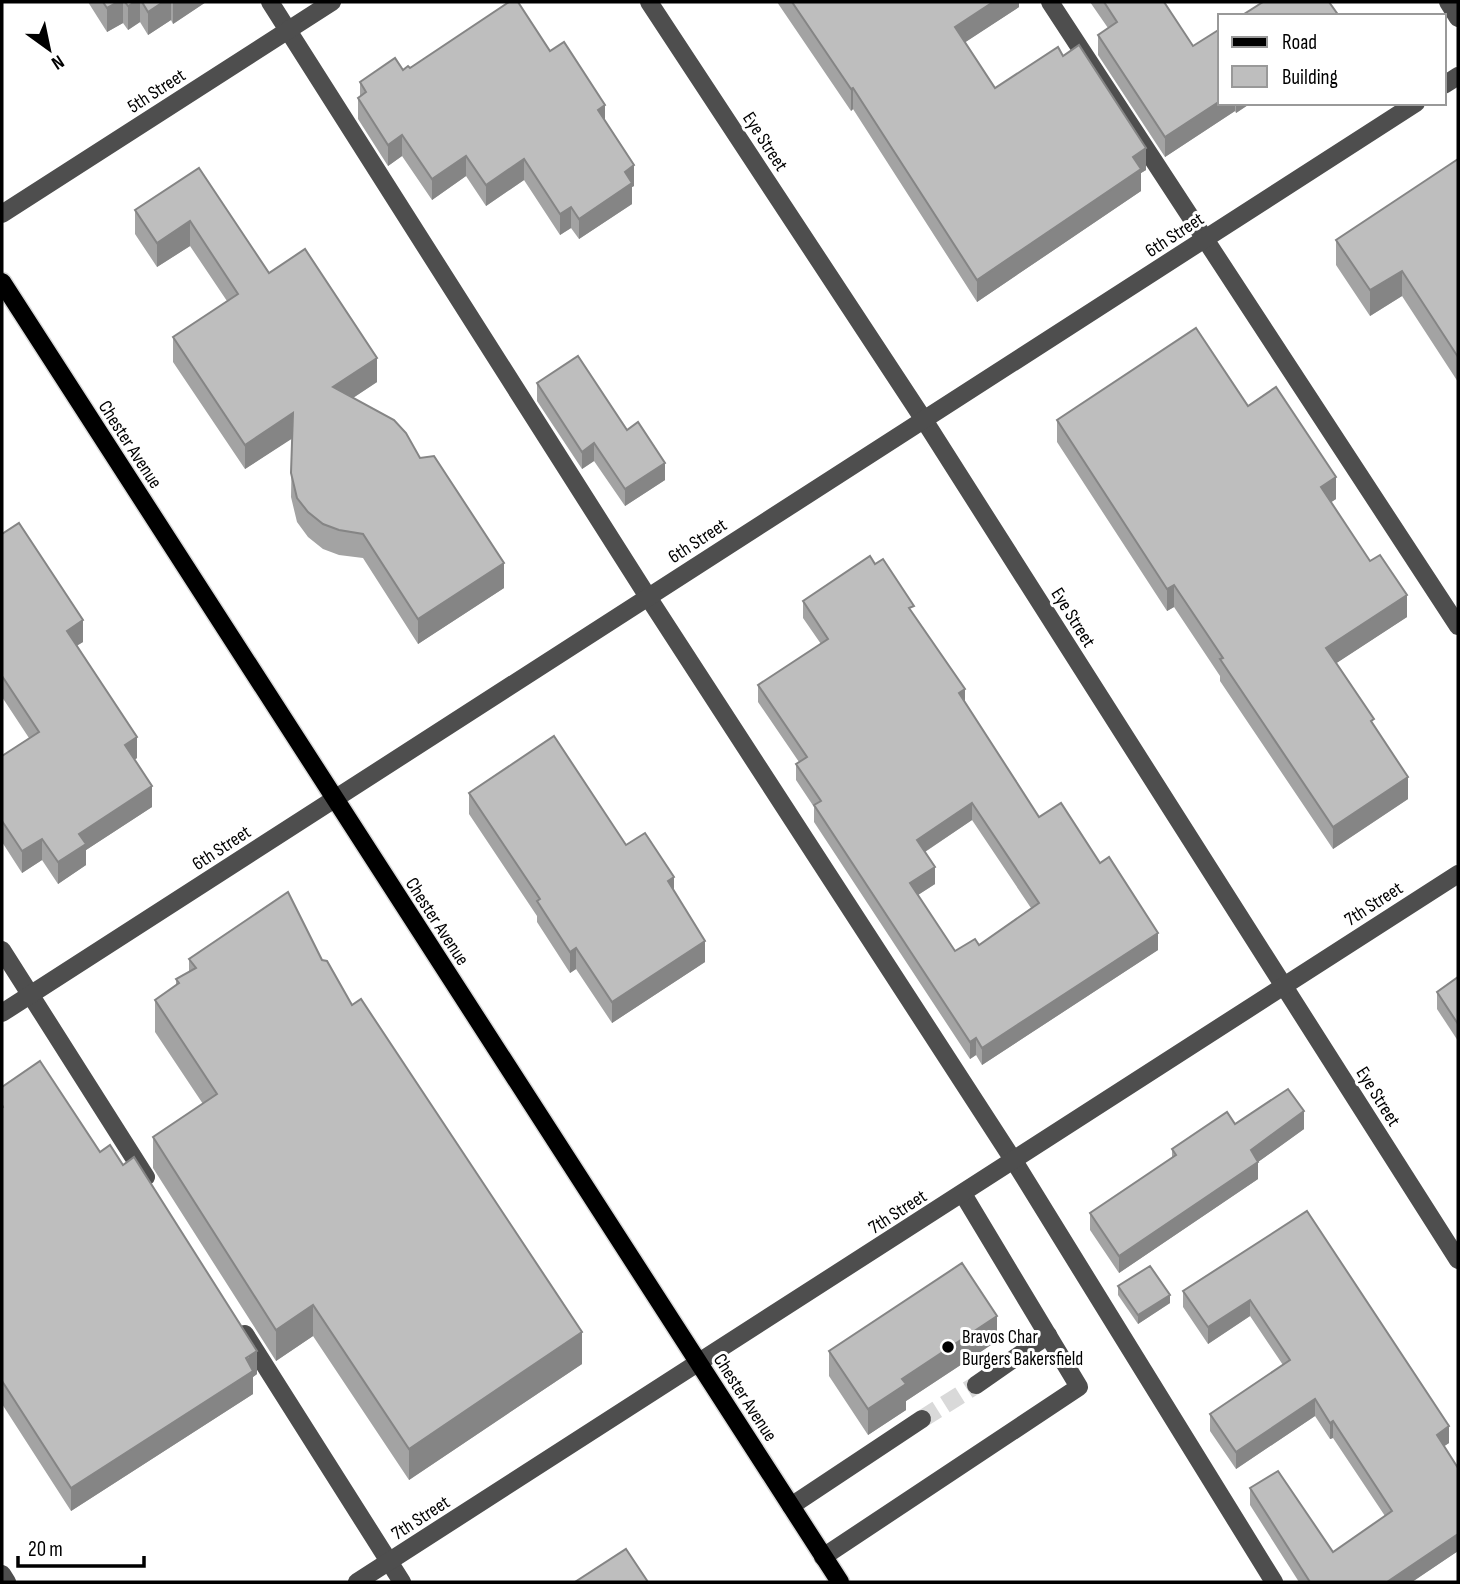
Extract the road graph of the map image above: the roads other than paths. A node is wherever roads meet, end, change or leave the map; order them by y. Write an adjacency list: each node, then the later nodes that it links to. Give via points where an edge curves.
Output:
1 (270, 2): 7 (street)
2 (332, 2): 7 (street, 5th Street)
3 (649, 2): 12 (street, Eye Street)
4 (1050, 2): 10 (street)
5 (1448, 2): 6 (street)
6 (1458, 18)
7 (288, 30): 9 (street, 5th Street); 13 (street)
8 (1413, 105): 10 (street, 6th Street)
9 (2, 214)
10 (1206, 238): 12 (street, 6th Street); 14 (street)
11 (2, 282): 15 (main road, Chester Avenue)
12 (924, 420): 13 (street, 6th Street); 18 (street, Eye Street)
13 (648, 597): 15 (street, 6th Street); 21 (street)
14 (1458, 626)
15 (335, 798): 19 (street, 6th Street); 27 (main road, Chester Avenue)
16 (1458, 874): 18 (street, 7th Street)
17 (2, 950): 19 (street)
18 (1284, 986): 21 (street, 7th Street); 24 (street, Eye Street)
19 (30, 994): 20 (street, 6th Street); 23 (street)
20 (2, 1013)
21 (1014, 1161): 22 (street, 7th Street); 38 (street)
22 (962, 1194): 26 (street); 27 (street, 7th Street)
23 (157, 1195)
24 (1458, 1260)
25 (232, 1314): 32 (street)
26 (1048, 1335): 28 (street); 31 (street, via 1079,1387)
27 (698, 1363): 30 (main road, Chester Avenue); 32 (street, 7th Street)
28 (976, 1385)
29 (922, 1419): 30 (street)
30 (791, 1506): 31 (main road, Chester Avenue)
31 (823, 1557): 37 (main road, Chester Avenue)
32 (389, 1562): 35 (street, 7th Street); 36 (street)
33 (2, 1574): 34 (street)
34 (7, 1582)
35 (358, 1582)
36 (402, 1582)
37 (840, 1582)
38 (1274, 1582)

